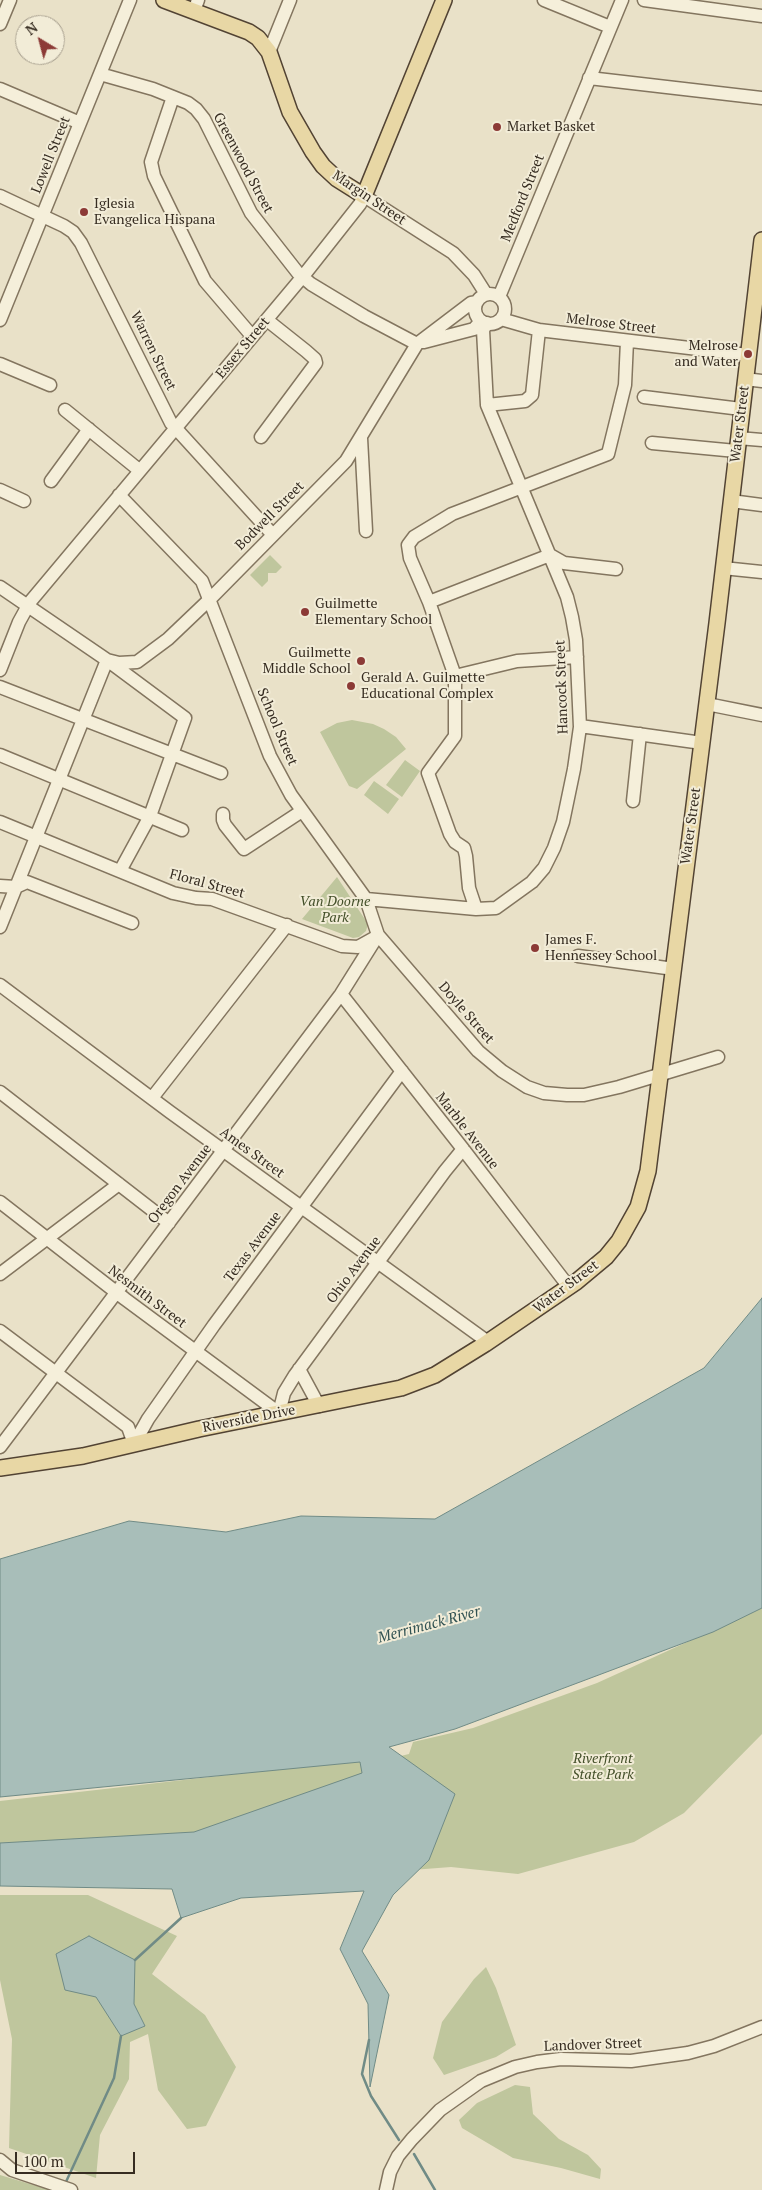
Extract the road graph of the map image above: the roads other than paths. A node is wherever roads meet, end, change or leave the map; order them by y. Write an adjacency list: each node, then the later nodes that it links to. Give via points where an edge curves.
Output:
1 (10, 0): 11 (street)
2 (130, 0): 14 (street, Lowell Street)
3 (164, 0): 9 (main road, Margin Street)
4 (290, 0): 13 (street)
5 (444, 0): 21 (main road, Essex Street)
6 (544, 0): 12 (street)
7 (622, 0): 12 (street, Medford Street)
8 (644, 0): 10 (street)
9 (196, 5): 13 (main road, Margin Street, via 249,32)
10 (762, 16)
11 (0, 24)
12 (610, 27): 15 (street, Medford Street)
13 (269, 52): 21 (main road, Margin Street, via 290,112 305,139 323,166)
14 (100, 74): 17 (street, Greenwood Street); 19 (street, Lowell Street)
15 (589, 78): 18 (street); 25 (street, Medford Street)
16 (0, 89): 19 (street)
17 (173, 97): 24 (street, Greenwood Street, via 188,103 204,119 251,213); 32 (street, via 151,162 154,176 205,281)
18 (762, 98)
19 (80, 123): 22 (street, Lowell Street)
20 (0, 196): 22 (street, Warren Street)
21 (364, 196): 24 (street, Essex Street); 26 (street, Margin Street, via 453,253 474,275)
22 (43, 215): 28 (street, Lowell Street); 44 (street, Warren Street, via 73,232 89,255)
23 (762, 240): 35 (main road, Water Street)
24 (303, 277): 29 (street, Essex Street); 34 (street, Greenwood Street, via 364,316)
25 (499, 297): 26 (street); 27 (street, via 504,305)
26 (481, 298): 30 (street, via 476,313); 34 (street, Bodwell Street)
27 (501, 318): 30 (street, via 493,323); 31 (street, Melrose Street)
28 (0, 320)
29 (267, 320): 32 (street, Essex Street); 46 (street, via 315,359 316,364)
30 (484, 322): 34 (street, via 474,329); 41 (street, Hancock Street)
31 (539, 330): 33 (street, Melrose Street); 41 (street, via 532,395 525,401)
32 (252, 336): 44 (street, Essex Street)
33 (628, 341): 35 (street, Melrose Street); 53 (street, via 625,385 608,454)
34 (417, 344): 47 (street, Bodwell Street)
35 (748, 355): 37 (main road, Water Street)
36 (0, 364): 39 (street)
37 (745, 379): 38 (street); 42 (main road, Water Street)
38 (762, 381)
39 (50, 385)
40 (644, 397): 42 (street)
41 (488, 405): 53 (street, Hancock Street)
42 (741, 409): 50 (main road, Water Street)
43 (65, 410): 45 (street)
44 (176, 428): 51 (street, Essex Street); 60 (street, Warren Street)
45 (89, 429): 51 (street); 52 (street)
46 (261, 437)
47 (362, 438): 59 (street); 60 (street, Bodwell Street, via 346,461)
48 (762, 440): 50 (street)
49 (652, 443): 50 (street)
50 (737, 444): 57 (main road, Water Street)
51 (139, 470): 55 (street, Essex Street)
52 (51, 481)
53 (522, 488): 61 (street, Hancock Street); 67 (street, via 452,514 414,537 408,545 410,558)
54 (0, 490): 56 (street)
55 (119, 496): 66 (street, School Street, via 202,581); 68 (street, Essex Street)
56 (24, 501)
57 (731, 501): 58 (street); 62 (main road, Water Street)
58 (762, 504)
59 (366, 531)
60 (273, 535): 66 (street, Bodwell Street)
61 (550, 555): 63 (street, via 564,563); 67 (street); 69 (street, Hancock Street, via 571,610)
62 (723, 568): 64 (street); 74 (main road, Water Street)
63 (616, 569)
64 (762, 572)
65 (0, 586): 68 (street)
66 (210, 599): 70 (street, Bodwell Street, via 168,639 137,662); 85 (street, School Street, via 270,756)
67 (429, 602): 72 (street)
68 (28, 606): 70 (street); 71 (street, Essex Street)
69 (577, 657): 72 (street, via 517,661); 77 (street, Hancock Street)
70 (107, 660): 76 (street); 81 (street, via 185,719)
71 (0, 670)
72 (455, 676): 95 (street, via 455,736 428,773 450,834 464,848 469,888)
73 (0, 687): 76 (street)
74 (707, 704): 75 (street); 79 (main road, Water Street)
75 (762, 715)
76 (83, 719): 81 (street); 83 (street)
77 (580, 726): 78 (street); 95 (street, Hancock Street, via 563,822 544,868 532,882 496,908)
78 (640, 734): 79 (street); 84 (street)
79 (702, 743): 101 (main road, Water Street)
80 (0, 754): 83 (street)
81 (173, 754): 82 (street); 87 (street)
82 (221, 773)
83 (59, 779): 87 (street); 90 (street)
84 (633, 801)
85 (302, 811): 86 (street, via 244,849 223,820); 94 (street, School Street)
86 (223, 814)
87 (150, 816): 89 (street); 91 (street)
88 (0, 822): 90 (street, Floral Street)
89 (182, 830)
90 (36, 837): 91 (street, Floral Street); 93 (street)
91 (120, 871): 97 (street, Floral Street, via 173,892 212,899)
92 (0, 886): 93 (street)
93 (16, 887): 96 (street, via 27,882); 98 (street)
94 (366, 899): 95 (street, Hancock Street); 99 (street, School Street)
95 (476, 910)
96 (132, 924)
97 (287, 926): 99 (street, Floral Street, via 342,946 358,948); 108 (street)
98 (0, 927)
99 (378, 935): 103 (street, Oregon Avenue); 106 (street, Doyle Street, via 478,1051 527,1087 544,1093 584,1095)
100 (578, 956): 101 (street)
101 (674, 969): 106 (main road, Water Street)
102 (0, 985): 108 (street, Ames Street)
103 (341, 994): 105 (street, Marble Avenue); 110 (street, Oregon Avenue)
104 (718, 1057): 106 (street, Doyle Street)
105 (402, 1071): 109 (street, Marble Avenue); 113 (street, Texas Avenue)
106 (660, 1074): 118 (main road, Water Street, via 648,1171 638,1207 606,1257)
107 (0, 1092): 111 (street)
108 (152, 1098): 110 (street, Ames Street)
109 (463, 1149): 116 (street, Ohio Avenue); 118 (street, Marble Avenue)
110 (224, 1151): 113 (street, Ames Street); 114 (street, Oregon Avenue)
111 (118, 1184): 114 (street); 115 (street)
112 (0, 1202): 115 (street, Nesmith Street)
113 (301, 1207): 116 (street, Ames Street); 122 (street, Texas Avenue)
114 (170, 1223): 119 (street, Oregon Avenue)
115 (47, 1239): 117 (street); 119 (street, Nesmith Street)
116 (378, 1264): 121 (street, Ames Street); 123 (street, Ohio Avenue)
117 (0, 1274)
118 (569, 1287): 121 (main road, Water Street)
119 (117, 1293): 122 (street, Nesmith Street); 124 (street, Oregon Avenue)
120 (0, 1332): 124 (street)
121 (488, 1342): 125 (main road, Riverside Drive, via 435,1375 401,1388)
122 (195, 1351): 126 (street, Nesmith Street); 127 (street, Texas Avenue)
123 (299, 1369): 125 (street); 126 (street, Ohio Avenue, via 284,1393)
124 (57, 1373): 127 (street, via 128,1426); 128 (street, Oregon Avenue)
125 (319, 1406): 126 (main road, Riverside Drive)
126 (279, 1414): 127 (main road, Riverside Drive)
127 (134, 1444): 129 (main road, Riverside Drive, via 83,1456)
128 (0, 1448)
129 (0, 1468)
130 (762, 2027): 133 (street, Landover Street, via 688,2054 631,2061 562,2059 537,2062 480,2082 440,2110 412,2139 398,2156)
131 (0, 2160): 132 (street, via 12,2170)
132 (71, 2190)
133 (386, 2190)

